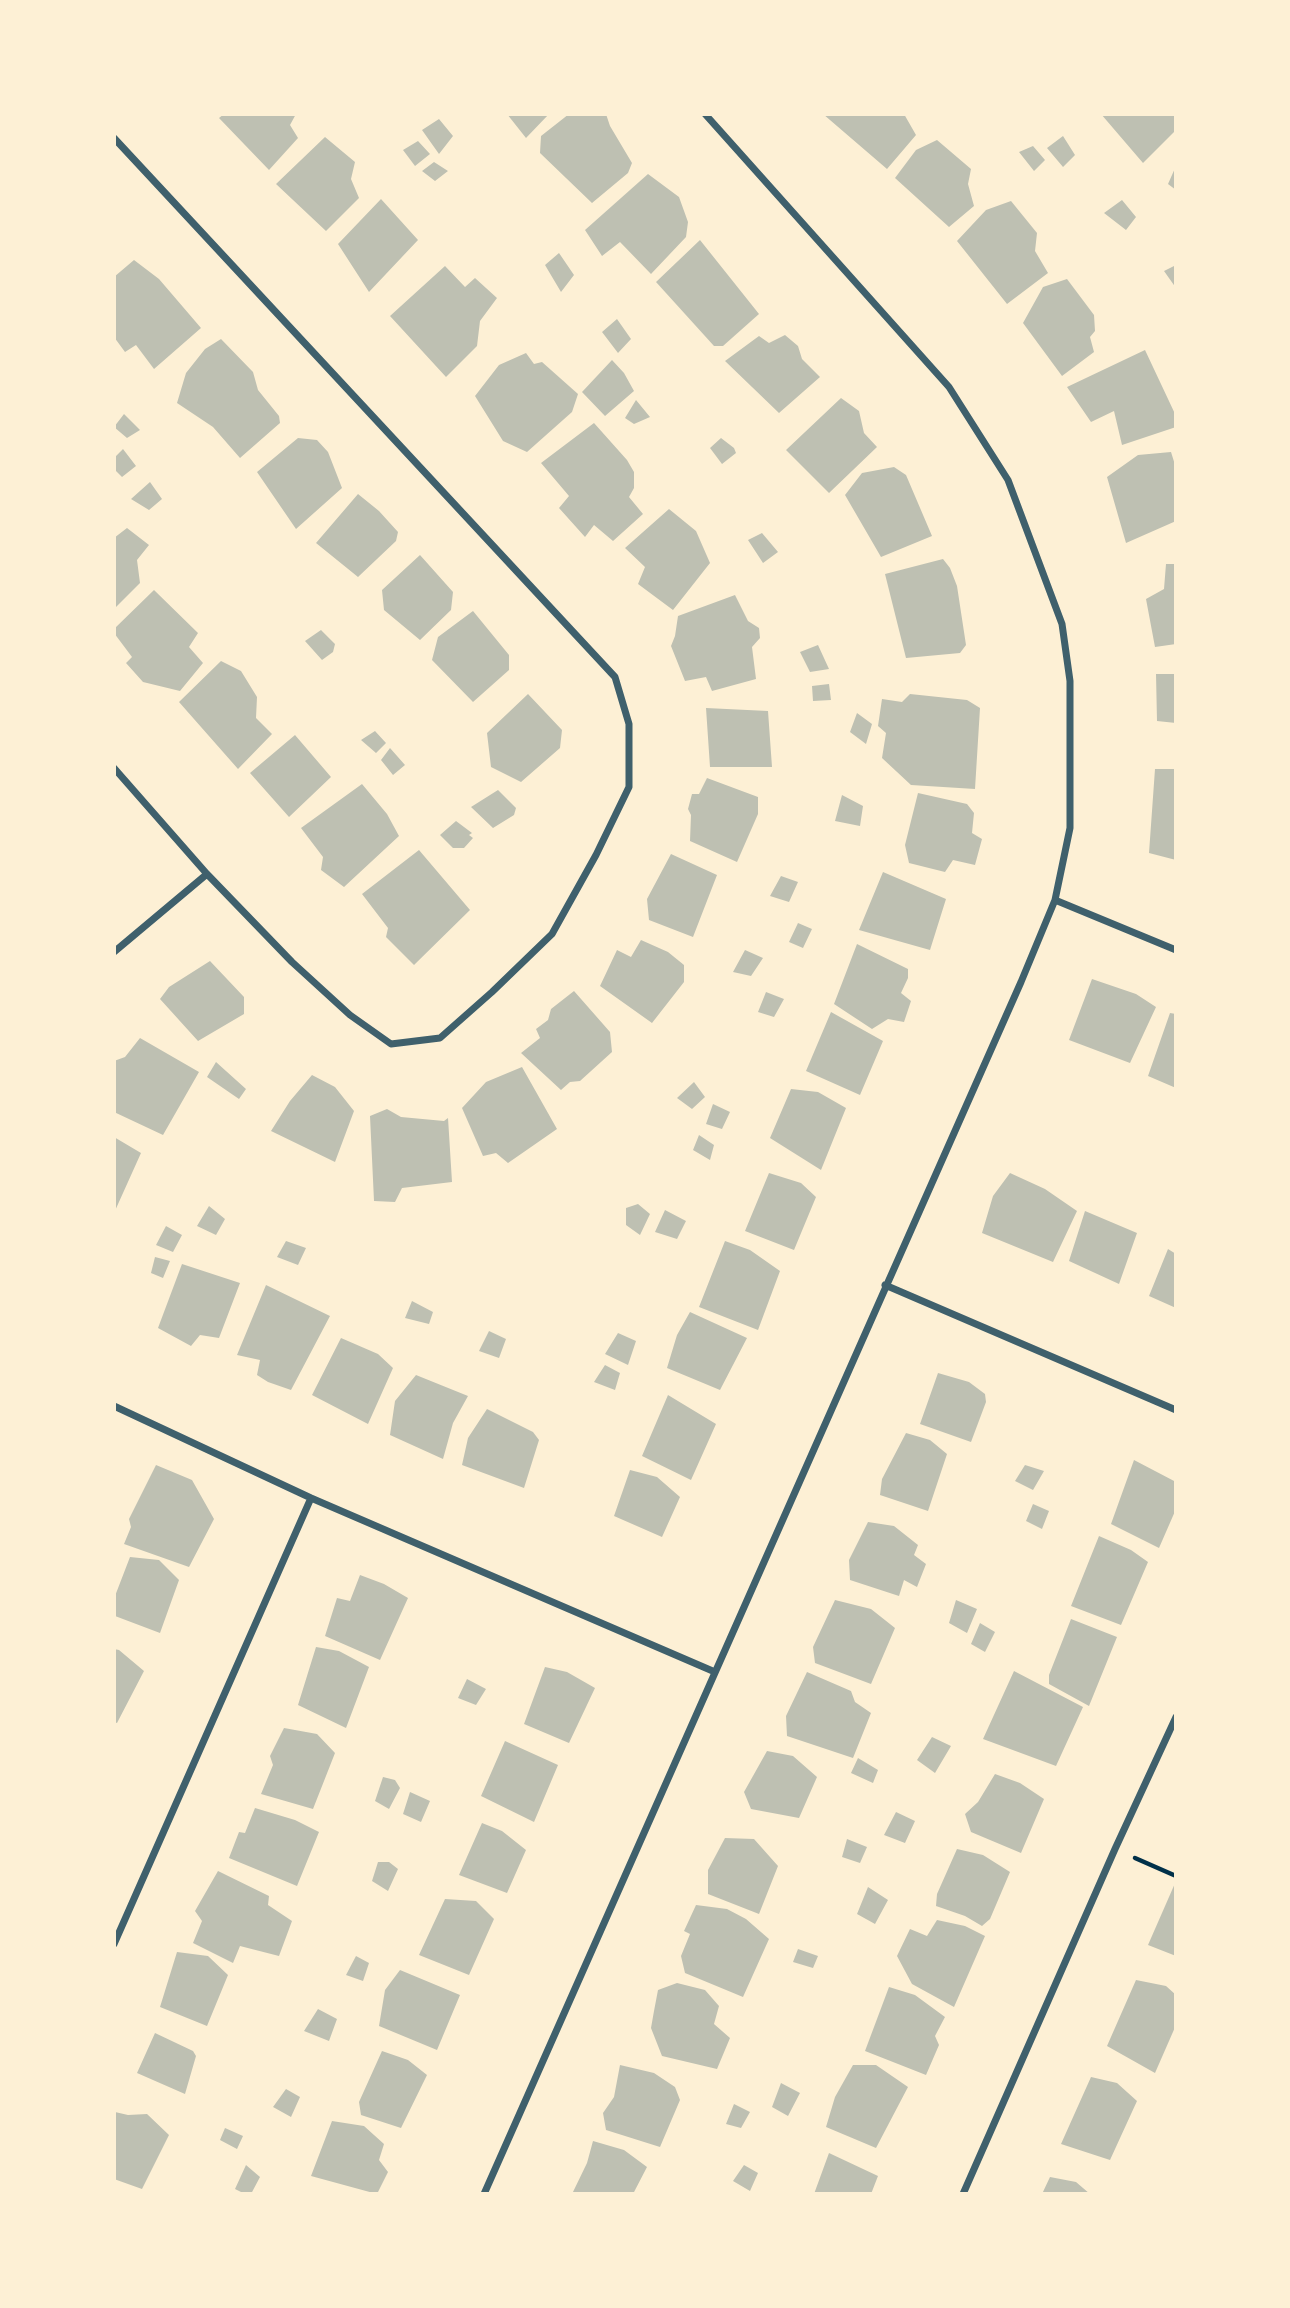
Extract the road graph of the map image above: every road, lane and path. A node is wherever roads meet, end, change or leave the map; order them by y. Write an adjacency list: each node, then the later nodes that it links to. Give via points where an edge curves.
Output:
1 (705, 114): 5 (street, via 948,387 1008,481 1062,625 1070,681 1070,828)
2 (114, 138): 4 (street, via 615,677 629,724 629,787 552,934 440,1038 391,1044 292,962)
3 (114, 768): 4 (street)
4 (206, 874): 7 (street)
5 (1055, 900): 6 (street); 8 (street)
6 (1176, 950)
7 (114, 952)
8 (885, 1285): 10 (street); 12 (street)
9 (114, 1406): 11 (street)
10 (1176, 1410)
11 (311, 1498): 12 (street); 16 (street)
12 (715, 1672): 17 (street)
13 (1176, 1717): 14 (street)
14 (1115, 1849): 15 (path); 18 (street)
15 (1176, 1876)
16 (114, 1944)
17 (484, 2194)
18 (963, 2194)

